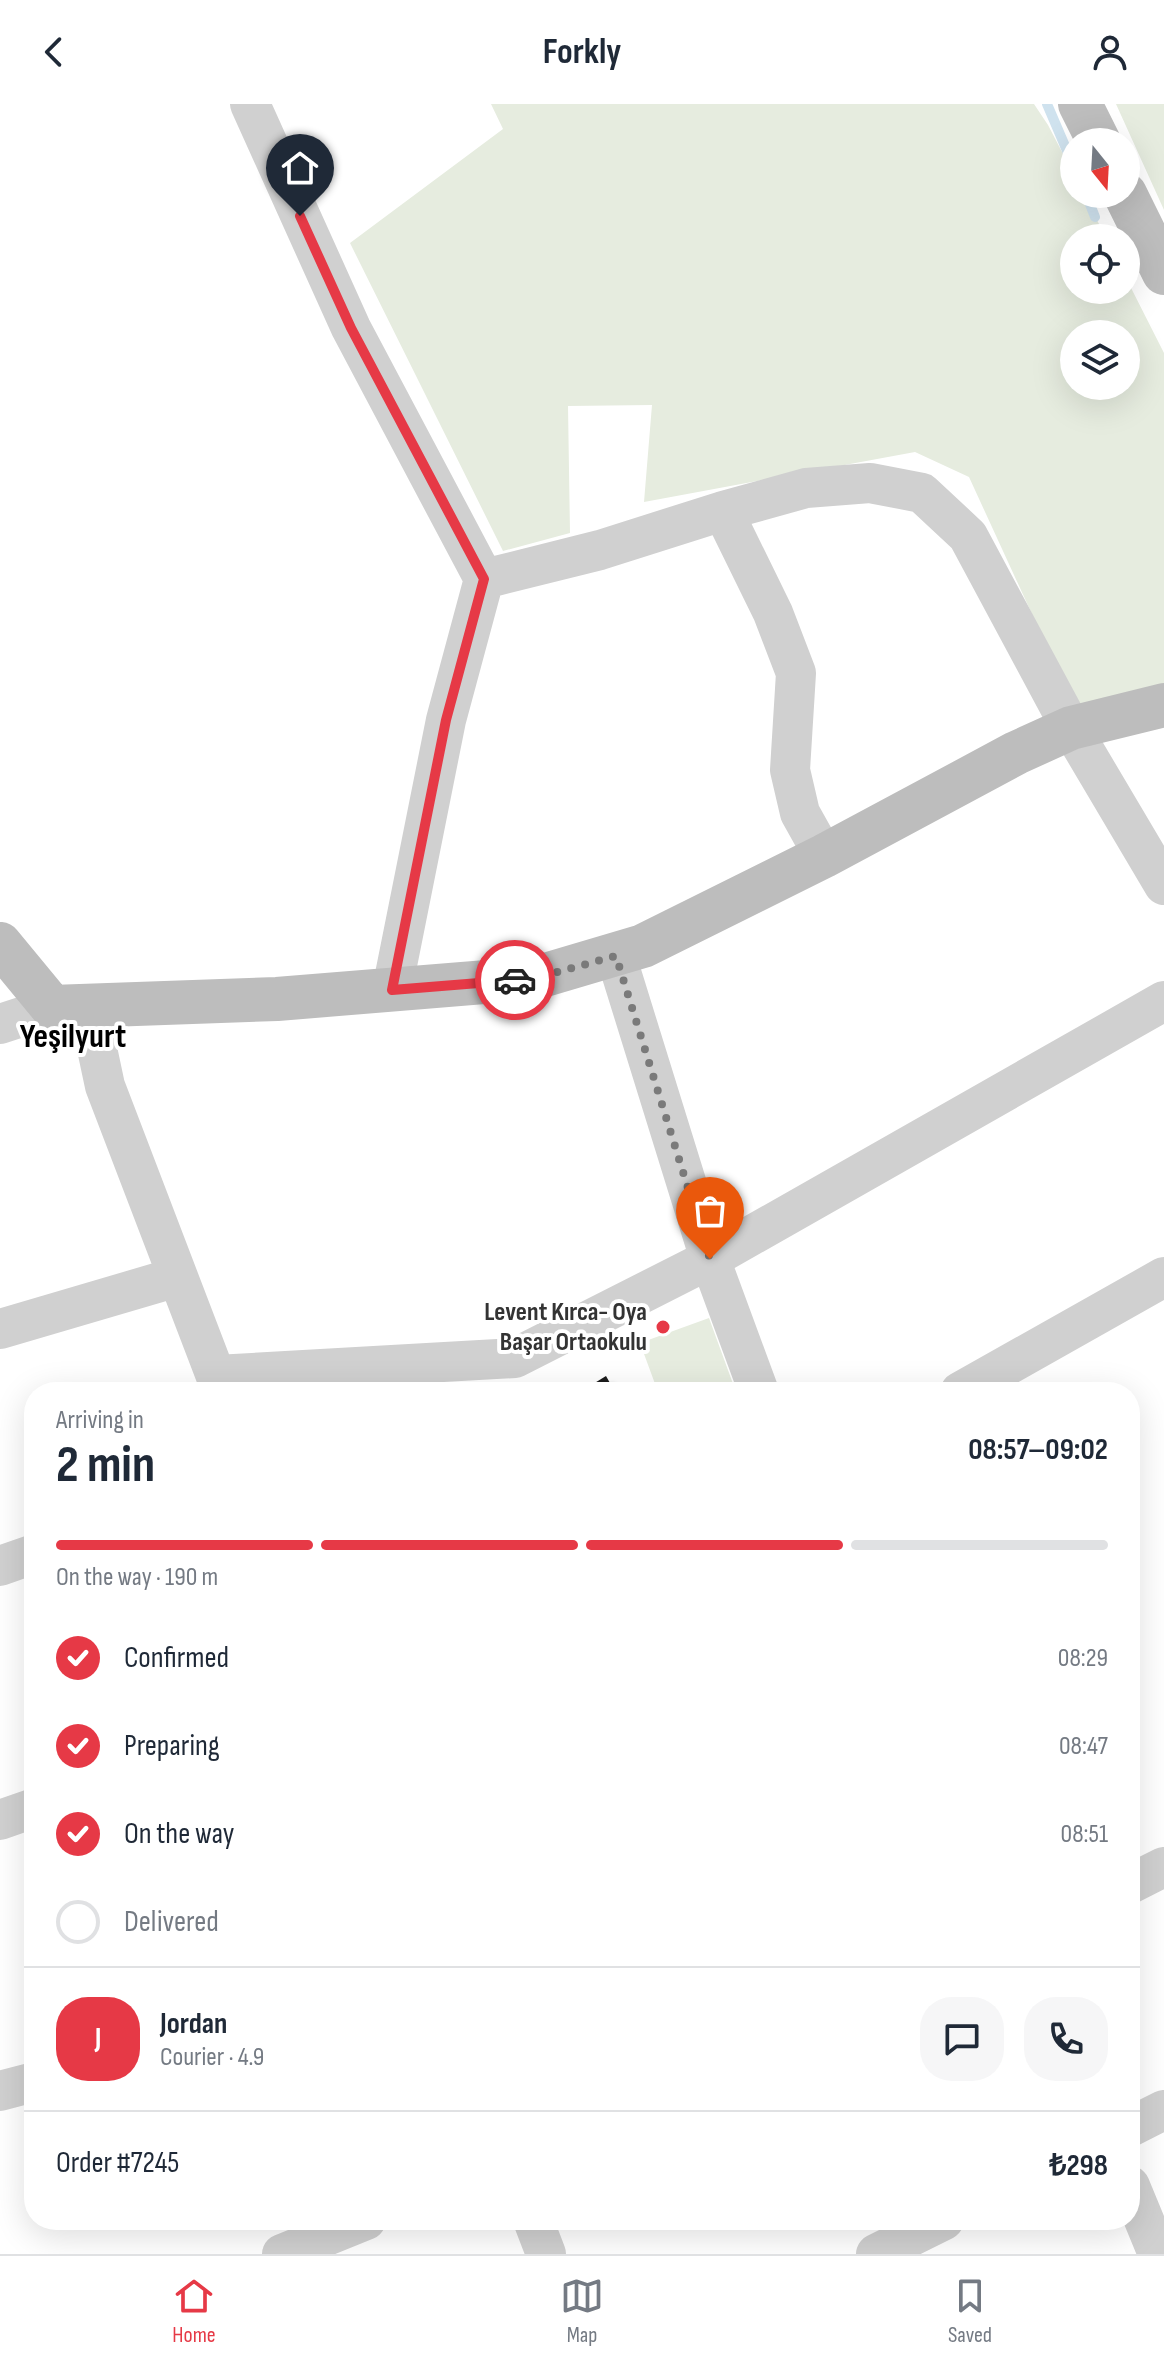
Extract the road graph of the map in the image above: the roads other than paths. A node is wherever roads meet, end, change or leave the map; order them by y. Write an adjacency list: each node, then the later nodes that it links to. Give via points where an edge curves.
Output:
1 (250, 104): 7 (street, via 351,328)
2 (1080, 104): 3 (street)
3 (1092, 128)
4 (1132, 208): 5 (street)
5 (1164, 273)
6 (723, 511): 7 (street); 9 (street, via 806,488 870,483 922,493 968,536); 10 (street, via 796,673 790,770 800,813)
7 (484, 579): 14 (street, via 446,720)
8 (1164, 705): 9 (street)
9 (1071, 728): 10 (street); 11 (street)
10 (824, 856): 13 (street)
11 (1164, 885)
12 (0, 944): 16 (street)
13 (616, 956): 14 (street, via 535,978); 18 (street)
14 (392, 990): 16 (street)
15 (1164, 1001): 18 (street)
16 (70, 1006): 17 (street); 19 (street)
17 (0, 1024)
18 (710, 1259): 23 (street, via 515,1358); 24 (street)
19 (177, 1277): 21 (street); 22 (street)
20 (1164, 1277): 25 (street)
21 (0, 1329)
22 (219, 1382)
23 (231, 1382)
24 (755, 1382)
25 (978, 1382)
26 (24, 1558): 27 (street)
27 (0, 1566)
28 (24, 1812): 29 (street)
29 (0, 1820)
30 (1164, 1867): 31 (street)
31 (1140, 1879)
32 (24, 2085): 33 (street)
33 (0, 2091)
34 (1164, 2110): 35 (street)
35 (1140, 2122)
36 (1140, 2210): 43 (street)
37 (341, 2230): 40 (street)
38 (537, 2230): 41 (street)
39 (924, 2230): 42 (street)
40 (282, 2254)
41 (546, 2254)
42 (876, 2254)
43 (1158, 2254)

